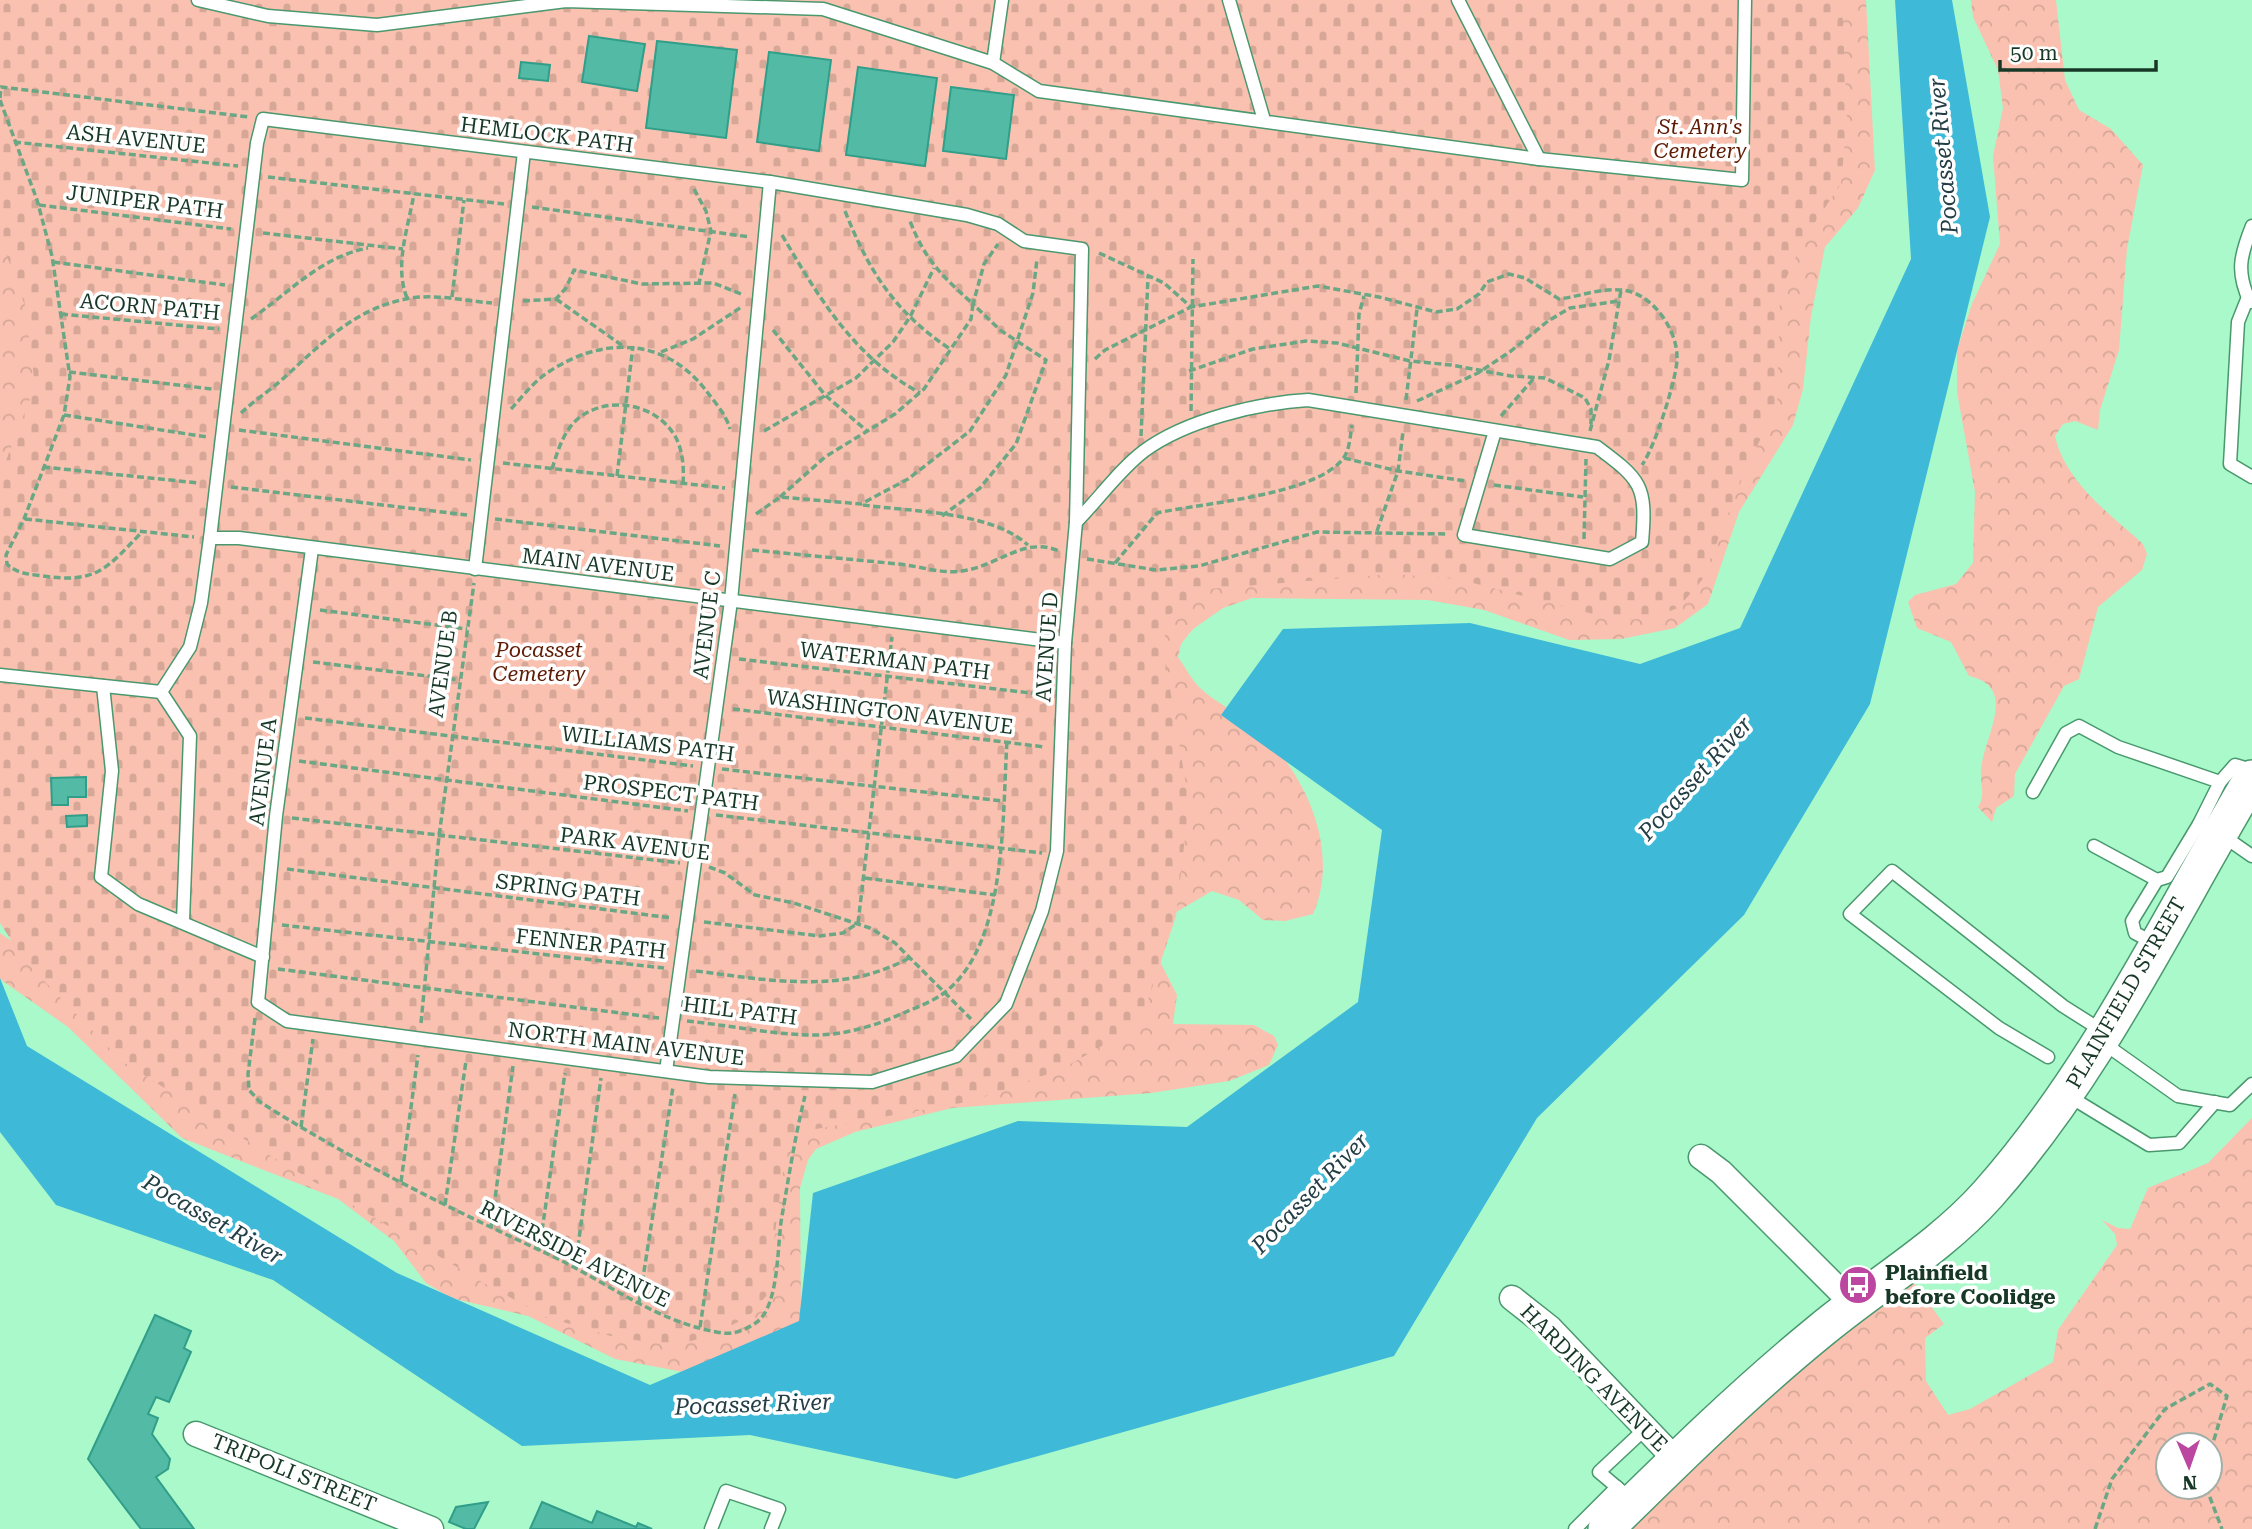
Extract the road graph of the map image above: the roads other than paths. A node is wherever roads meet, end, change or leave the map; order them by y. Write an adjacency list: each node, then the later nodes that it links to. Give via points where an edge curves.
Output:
1 (198, 0): 6 (lane, via 268,16 377,25)
2 (1002, 0): 8 (lane)
3 (1229, 0): 9 (lane)
4 (1458, 0): 11 (lane)
5 (1745, 0): 11 (lane, via 1742,180)
6 (566, 1): 7 (lane)
7 (821, 5): 8 (lane)
8 (993, 63): 9 (lane, via 1040,91)
9 (1264, 120): 11 (lane)
10 (524, 152): 12 (lane, HEMLOCK PATH); 19 (lane, HEMLOCK PATH, via 262,119); 21 (lane)
11 (1539, 159)
12 (770, 181): 14 (lane, HEMLOCK PATH, via 998,224 1024,241); 22 (lane, AVENUE C)
13 (2252, 226): 15 (lane, via 2242,250 2240,282)
14 (1082, 249): 18 (lane, AVENUE D)
15 (2250, 301): 17 (lane, via 2238,322 2230,464)
16 (1495, 431): 16 (lane, via 1597,447 1634,475 1645,505 1642,542 1610,559 1464,535); 18 (lane, via 1356,405 1271,402 1191,427 1140,455)
17 (2252, 477)
18 (1076, 522): 23 (lane, AVENUE D)
19 (211, 538): 20 (lane, MAIN AVENUE); 26 (lane, via 190,647)
20 (312, 549): 21 (lane, MAIN AVENUE); 36 (lane, AVENUE A, via 276,816)
21 (475, 569): 22 (lane, MAIN AVENUE)
22 (731, 601): 23 (lane, MAIN AVENUE); 41 (lane, AVENUE C, via 673,1019)
23 (1065, 643): 38 (lane, AVENUE D, via 1056,854 1027,958 1006,1004)
24 (0, 675): 25 (lane)
25 (103, 686): 26 (lane); 34 (lane, via 112,771 101,877 138,904)
26 (161, 692): 34 (lane, via 190,736)
27 (2252, 770): 28 (lane, via 2235,765)
28 (2236, 780): 29 (lane, via 2118,747 2079,726 2066,733); 30 (main road, PLAINFIELD STREET)
29 (2033, 792)
30 (2209, 828): 32 (lane); 33 (lane, via 2167,877); 35 (main road, PLAINFIELD STREET)
31 (2094, 846): 33 (lane)
32 (2252, 856)
33 (2157, 880): 35 (lane, via 2132,921 2135,933)
34 (183, 921): 36 (lane)
35 (2156, 944): 39 (main road, PLAINFIELD STREET)
36 (262, 962): 37 (lane, AVENUE A)
37 (258, 1002): 41 (lane, NORTH MAIN AVENUE, via 287,1021)
38 (981, 1030): 41 (lane, NORTH MAIN AVENUE, via 956,1056 872,1082)
39 (2104, 1038): 40 (lane, via 1892,871 1850,914 1998,1028); 43 (main road, PLAINFIELD STREET); 44 (lane, via 2178,1096)
40 (2048, 1058)
41 (671, 1071)
42 (2252, 1084): 44 (lane, via 2230,1105)
43 (2067, 1094): 44 (lane, via 2149,1144 2179,1143); 47 (main road, PLAINFIELD STREET, via 2033,1142 1961,1221)
44 (2215, 1102)
45 (1701, 1157): 47 (street)
46 (1512, 1297): 48 (street, HARDING AVENUE, via 1550,1328)
47 (1853, 1304): 50 (main road, PLAINFIELD STREET, via 1761,1378)
48 (1647, 1427): 50 (street, HARDING AVENUE); 51 (lane, via 1599,1472)
49 (196, 1434): 52 (street, TRIPOLI STREET)
50 (1675, 1459): 51 (main road, PLAINFIELD STREET)
51 (1612, 1511): 55 (lane)
52 (431, 1529)
53 (710, 1529): 54 (lane, via 726,1491 779,1509)
54 (771, 1529)
55 (1575, 1529)

